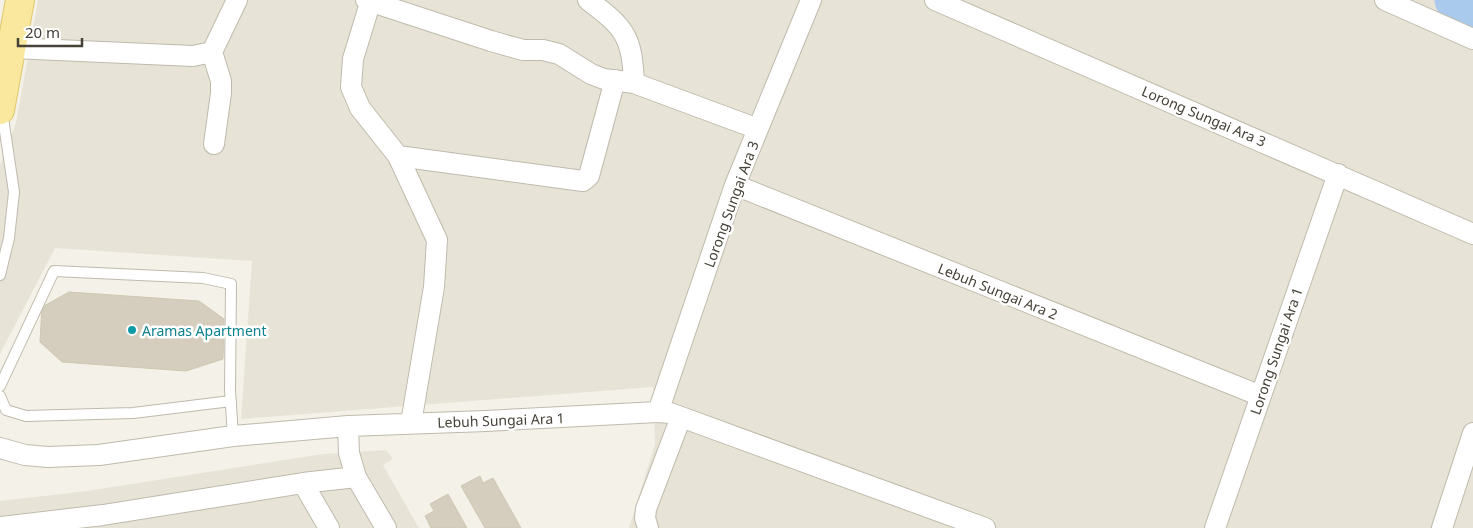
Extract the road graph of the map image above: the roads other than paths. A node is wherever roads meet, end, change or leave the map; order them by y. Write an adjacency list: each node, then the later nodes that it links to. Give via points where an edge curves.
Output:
1 (20, 0): 9 (main road)
2 (237, 0): 10 (street)
3 (588, 0): 11 (street, via 612,18 630,44 633,64)
4 (811, 0): 13 (street, Lorong Sungai Ara 3)
5 (935, 0): 16 (street, Lorong Sungai Ara 3)
6 (1385, 0): 8 (street)
7 (369, 1): 11 (street, via 523,50 559,54 591,74); 15 (street, via 353,59 351,87 360,108)
8 (1473, 39)
9 (12, 48): 10 (street, via 193,56); 12 (main road)
10 (212, 52): 14 (street, via 221,81)
11 (625, 81): 13 (street); 15 (street, via 589,176 582,181)
12 (1, 108): 19 (lane, via 14,192 9,238)
13 (758, 129): 17 (street, Lorong Sungai Ara 3)
14 (214, 144)
15 (398, 156): 26 (street, via 437,240 434,287)
16 (1338, 174): 18 (street, Lorong Sungai Ara 3); 22 (street, Lorong Sungai Ara 1)
17 (736, 185): 22 (street, Lebuh Sungai Ara 2); 24 (street, Lorong Sungai Ara 3)
18 (1473, 234)
19 (0, 275)
20 (0, 386): 23 (lane, via 54,271 203,278 231,284)
21 (0, 396): 23 (lane, via 6,410 26,416 133,413)
22 (1261, 396): 38 (street, Lorong Sungai Ara 1)
23 (231, 401): 29 (lane)
24 (658, 412): 25 (street, Lebuh Sungai Ara 1); 26 (street, Lebuh Sungai Ara 1)
25 (681, 417): 34 (street, via 646,509); 37 (street, Lebuh Sungai Ara 1)
26 (411, 423): 27 (street, Lebuh Sungai Ara 1)
27 (348, 426): 29 (street, Lebuh Sungai Ara 1); 31 (street, via 348,453)
28 (1473, 432): 39 (street)
29 (233, 436): 30 (street, Lebuh Sungai Ara 1, via 99,455 48,457)
30 (0, 448)
31 (356, 477): 32 (street); 36 (street)
32 (302, 483): 33 (street, via 103,515); 35 (street)
33 (0, 527)
34 (648, 527)
35 (328, 528)
36 (386, 528)
37 (985, 528)
38 (1215, 528)
39 (1442, 528)

